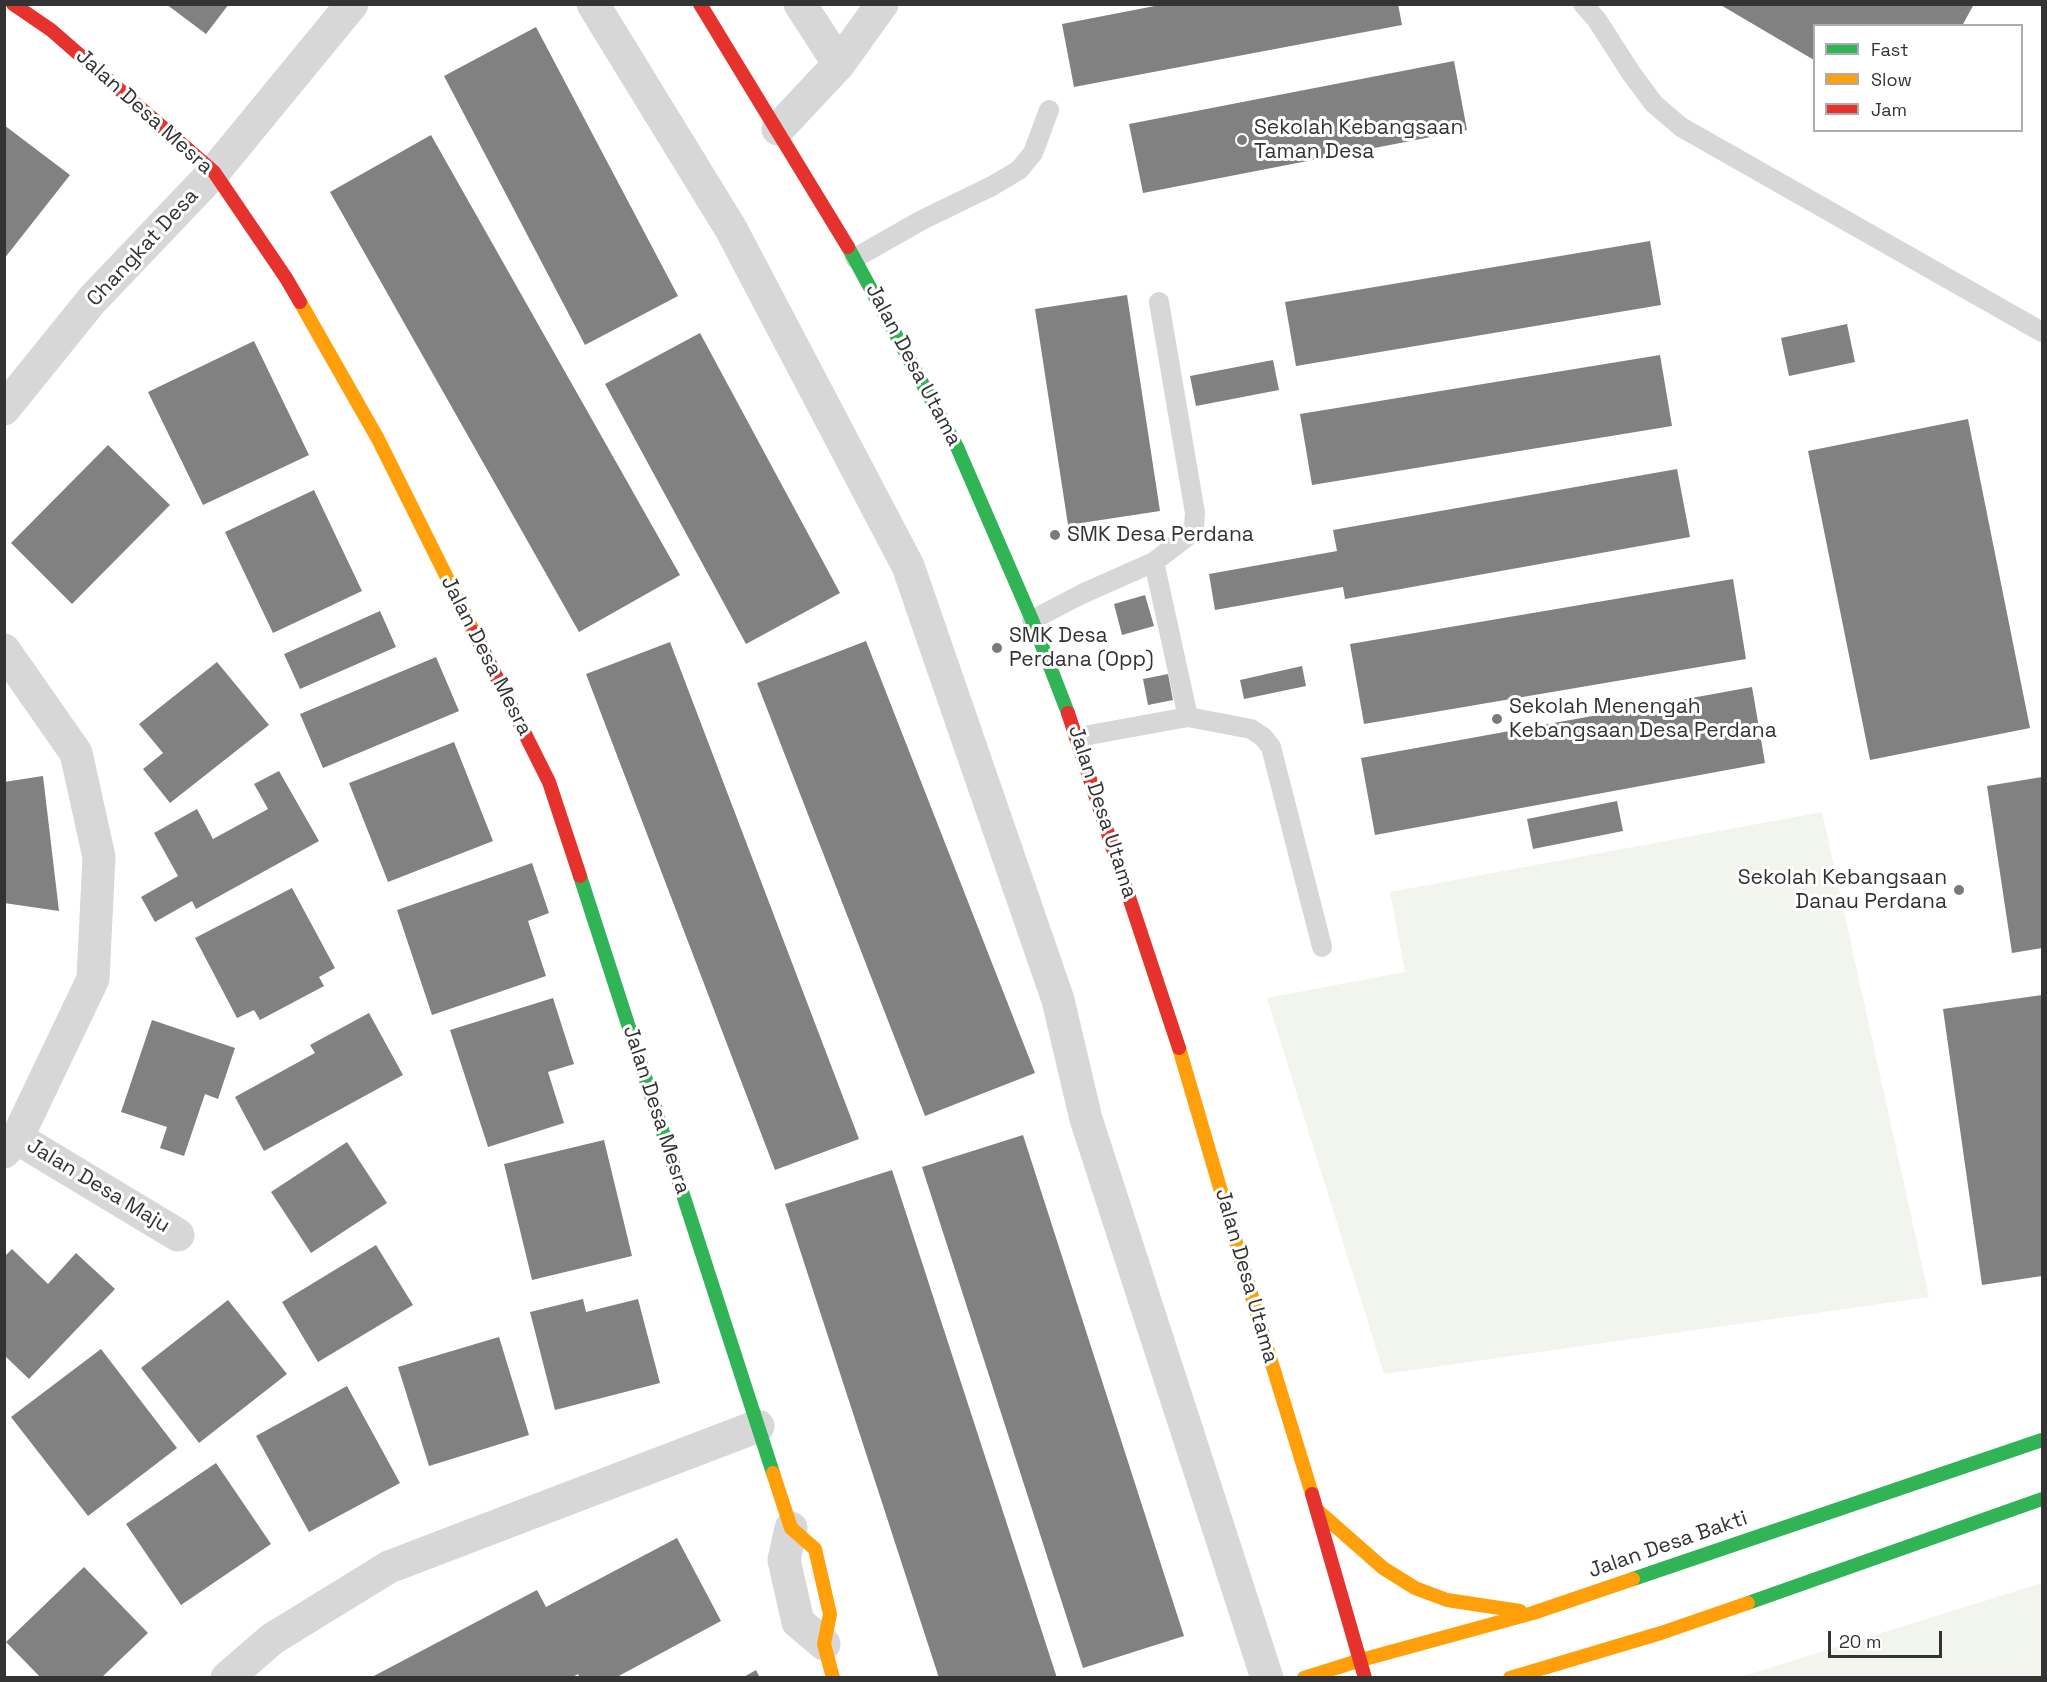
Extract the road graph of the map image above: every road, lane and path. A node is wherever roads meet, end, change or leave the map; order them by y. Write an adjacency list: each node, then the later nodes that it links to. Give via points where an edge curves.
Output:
1 (13, 4): 11 (street, Jalan Desa Mesra, via 51,30)
2 (352, 4): 11 (street, Changkat Desa)
3 (593, 4): 35 (street, via 731,229 908,566 1058,1000 1086,1119)
4 (700, 4): 10 (street, Jalan Desa Utama)
5 (800, 4): 8 (street)
6 (882, 4): 8 (street)
7 (1583, 4): 14 (lane, via 1654,104 1681,127)
8 (839, 64): 10 (street)
9 (1049, 110): 12 (lane, via 1033,153 1019,170)
10 (778, 129): 12 (street, Jalan Desa Utama)
11 (214, 172): 15 (street, Changkat Desa, via 92,300); 24 (street, Jalan Desa Mesra, via 286,278 378,440 549,782)
12 (855, 258): 17 (street, Jalan Desa Utama, via 957,447)
13 (1159, 302): 16 (lane, via 1195,513 1189,535)
14 (2043, 332)
15 (4, 409)
16 (1154, 562): 17 (lane); 19 (lane)
17 (1032, 620): 20 (street, Jalan Desa Utama)
18 (4, 650): 22 (street, Jalan Desa Maju, via 76,753 99,857 93,979)
19 (1188, 717): 20 (lane); 21 (lane, via 1251,729 1271,747)
20 (1078, 737): 27 (street, Jalan Desa Utama, via 1187,1072)
21 (1322, 947)
22 (11, 1145): 23 (street, Jalan Desa Maju)
23 (178, 1235)
24 (758, 1426): 28 (street, Jalan Desa Mesra); 33 (street, via 388,1568 272,1639)
25 (2043, 1440): 29 (street, Jalan Desa Bakti)
26 (2043, 1499): 32 (street, via 1661,1633)
27 (1317, 1509): 29 (street, via 1383,1568 1415,1587 1447,1600); 31 (street, Jalan Desa Utama)
28 (791, 1528): 30 (street, Jalan Desa Mesra, via 784,1560 798,1622)
29 (1533, 1613): 31 (street, Jalan Desa Bakti)
30 (824, 1644): 34 (street, Jalan Desa Mesra)
31 (1361, 1660): 36 (street, Jalan Desa Bakti); 37 (street, Jalan Desa Utama)
32 (1572, 1669): 38 (street)
33 (227, 1677)
34 (833, 1677)
35 (1267, 1677)
36 (1304, 1677)
37 (1365, 1677)
38 (1510, 1677)

